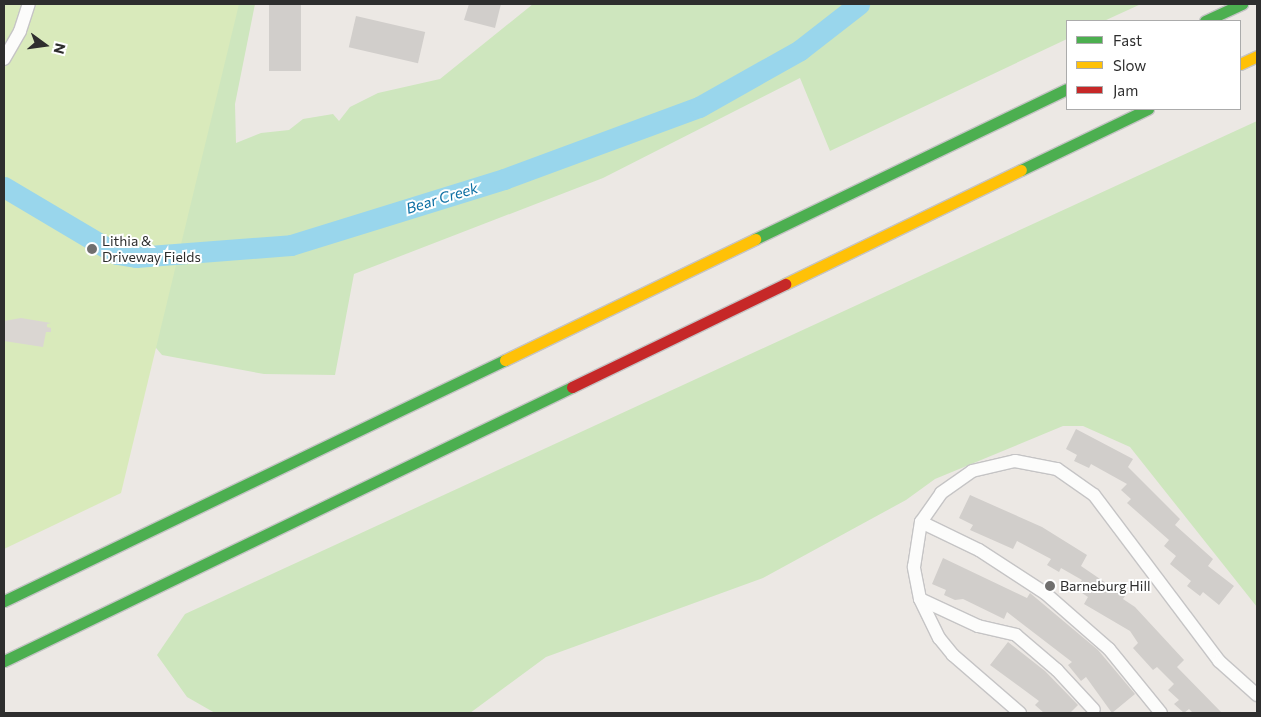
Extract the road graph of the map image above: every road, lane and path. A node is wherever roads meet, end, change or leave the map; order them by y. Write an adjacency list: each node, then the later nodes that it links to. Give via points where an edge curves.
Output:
1 (28, 4): 7 (street, via 20,31)
2 (1229, 4): 4 (highway)
3 (1242, 4): 5 (highway)
4 (1202, 20)
5 (1207, 20)
6 (1257, 56): 8 (highway)
7 (4, 59)
8 (1241, 64)
9 (1066, 89): 13 (highway)
10 (1146, 110): 14 (highway)
11 (921, 522): 12 (street, via 914,560); 15 (street, via 942,493 972,471 1015,461 1057,469 1094,495 1219,661); 18 (street, via 1015,571 1066,610 1109,649)
12 (920, 600): 16 (street, via 978,626 1016,635); 17 (street, via 927,618 953,655)
13 (4, 601)
14 (4, 661)
15 (1257, 695)
16 (1094, 710)
17 (1020, 713)
18 (1161, 713)

